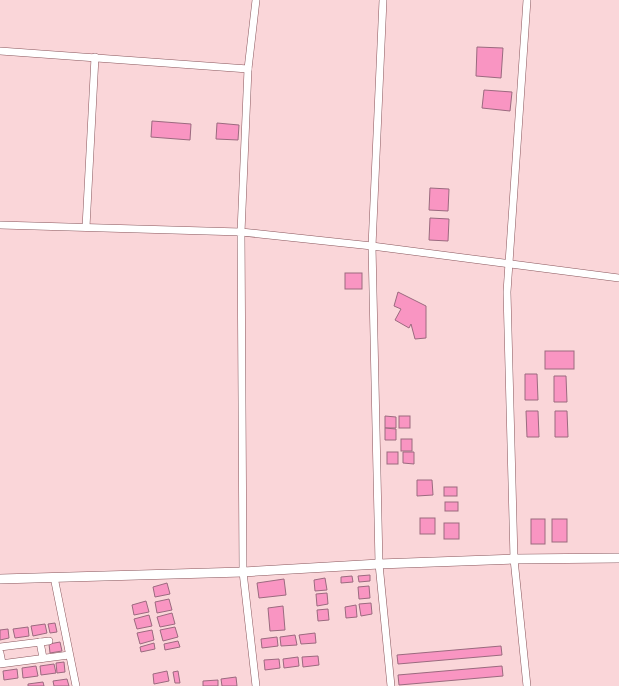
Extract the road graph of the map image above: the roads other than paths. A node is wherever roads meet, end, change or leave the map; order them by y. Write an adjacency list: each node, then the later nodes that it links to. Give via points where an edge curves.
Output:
1 (256, 0): 6 (street)
2 (383, 0): 10 (street)
3 (527, 0): 11 (street)
4 (0, 51): 5 (street)
5 (95, 57): 6 (street); 8 (street)
6 (248, 69): 9 (street)
7 (0, 225): 8 (street)
8 (86, 227): 9 (street)
9 (241, 232): 10 (street); 16 (street)
10 (372, 246): 11 (street); 15 (street)
11 (509, 264): 12 (street); 14 (street, via 507,292)
12 (619, 278)
13 (619, 558): 14 (street)
14 (514, 559): 15 (street); 29 (street)
15 (379, 564): 16 (street); 28 (street)
16 (243, 572): 17 (street); 27 (street)
17 (54, 577): 18 (street); 23 (street)
18 (0, 579)
19 (49, 640): 20 (street)
20 (40, 642): 21 (street); 24 (street)
21 (0, 647)
22 (0, 653): 25 (street)
23 (69, 655): 24 (street); 26 (street)
24 (43, 658): 25 (street)
25 (1, 663)
26 (76, 686)
27 (256, 686)
28 (392, 686)
29 (528, 686)

